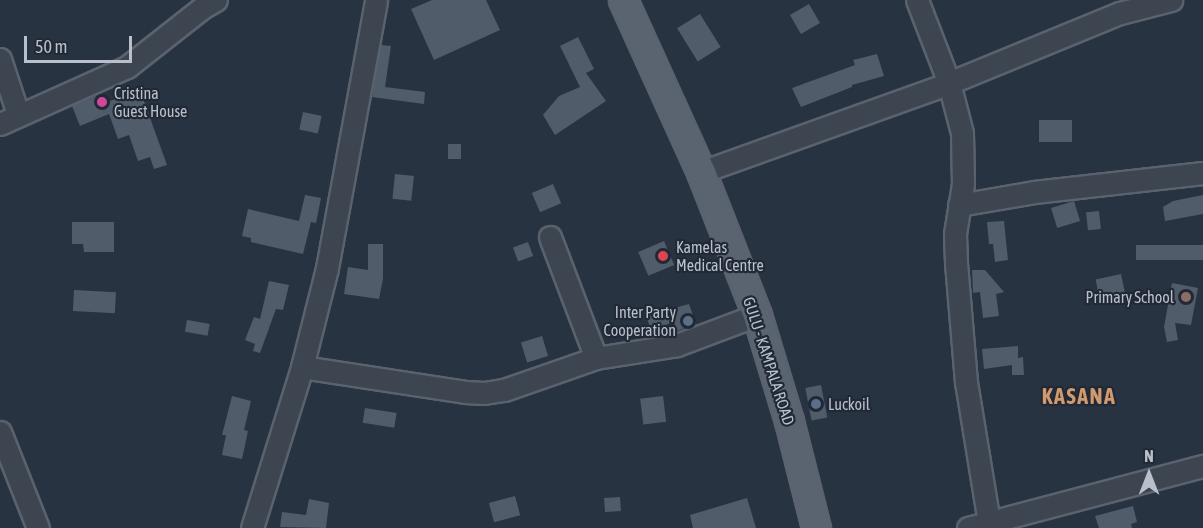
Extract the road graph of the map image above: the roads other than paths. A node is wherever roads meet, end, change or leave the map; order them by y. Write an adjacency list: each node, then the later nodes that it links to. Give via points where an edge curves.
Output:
1 (216, 0): 8 (street, via 127,67)
2 (376, 0): 15 (street, via 327,268)
3 (624, 0): 9 (main road, GULU - KAMPALA ROAD)
4 (917, 0): 7 (street)
5 (1171, 0): 7 (street, via 1120,13)
6 (0, 59): 8 (street)
7 (949, 83): 9 (street); 11 (street, via 962,133 963,184)
8 (9, 119)
9 (701, 172): 13 (main road, GULU - KAMPALA ROAD)
10 (1203, 173): 11 (street, via 1034,192)
11 (959, 205): 18 (street, via 956,263 966,382)
12 (550, 237): 14 (street)
13 (757, 315): 14 (street, via 677,345); 21 (main road, GULU - KAMPALA ROAD)
14 (596, 358): 15 (street, via 504,390 484,393)
15 (302, 367): 20 (street)
16 (0, 432): 19 (street)
17 (1203, 466): 18 (street)
18 (989, 522): 22 (street)
19 (38, 528)
20 (252, 528)
21 (816, 528)
22 (968, 528)

